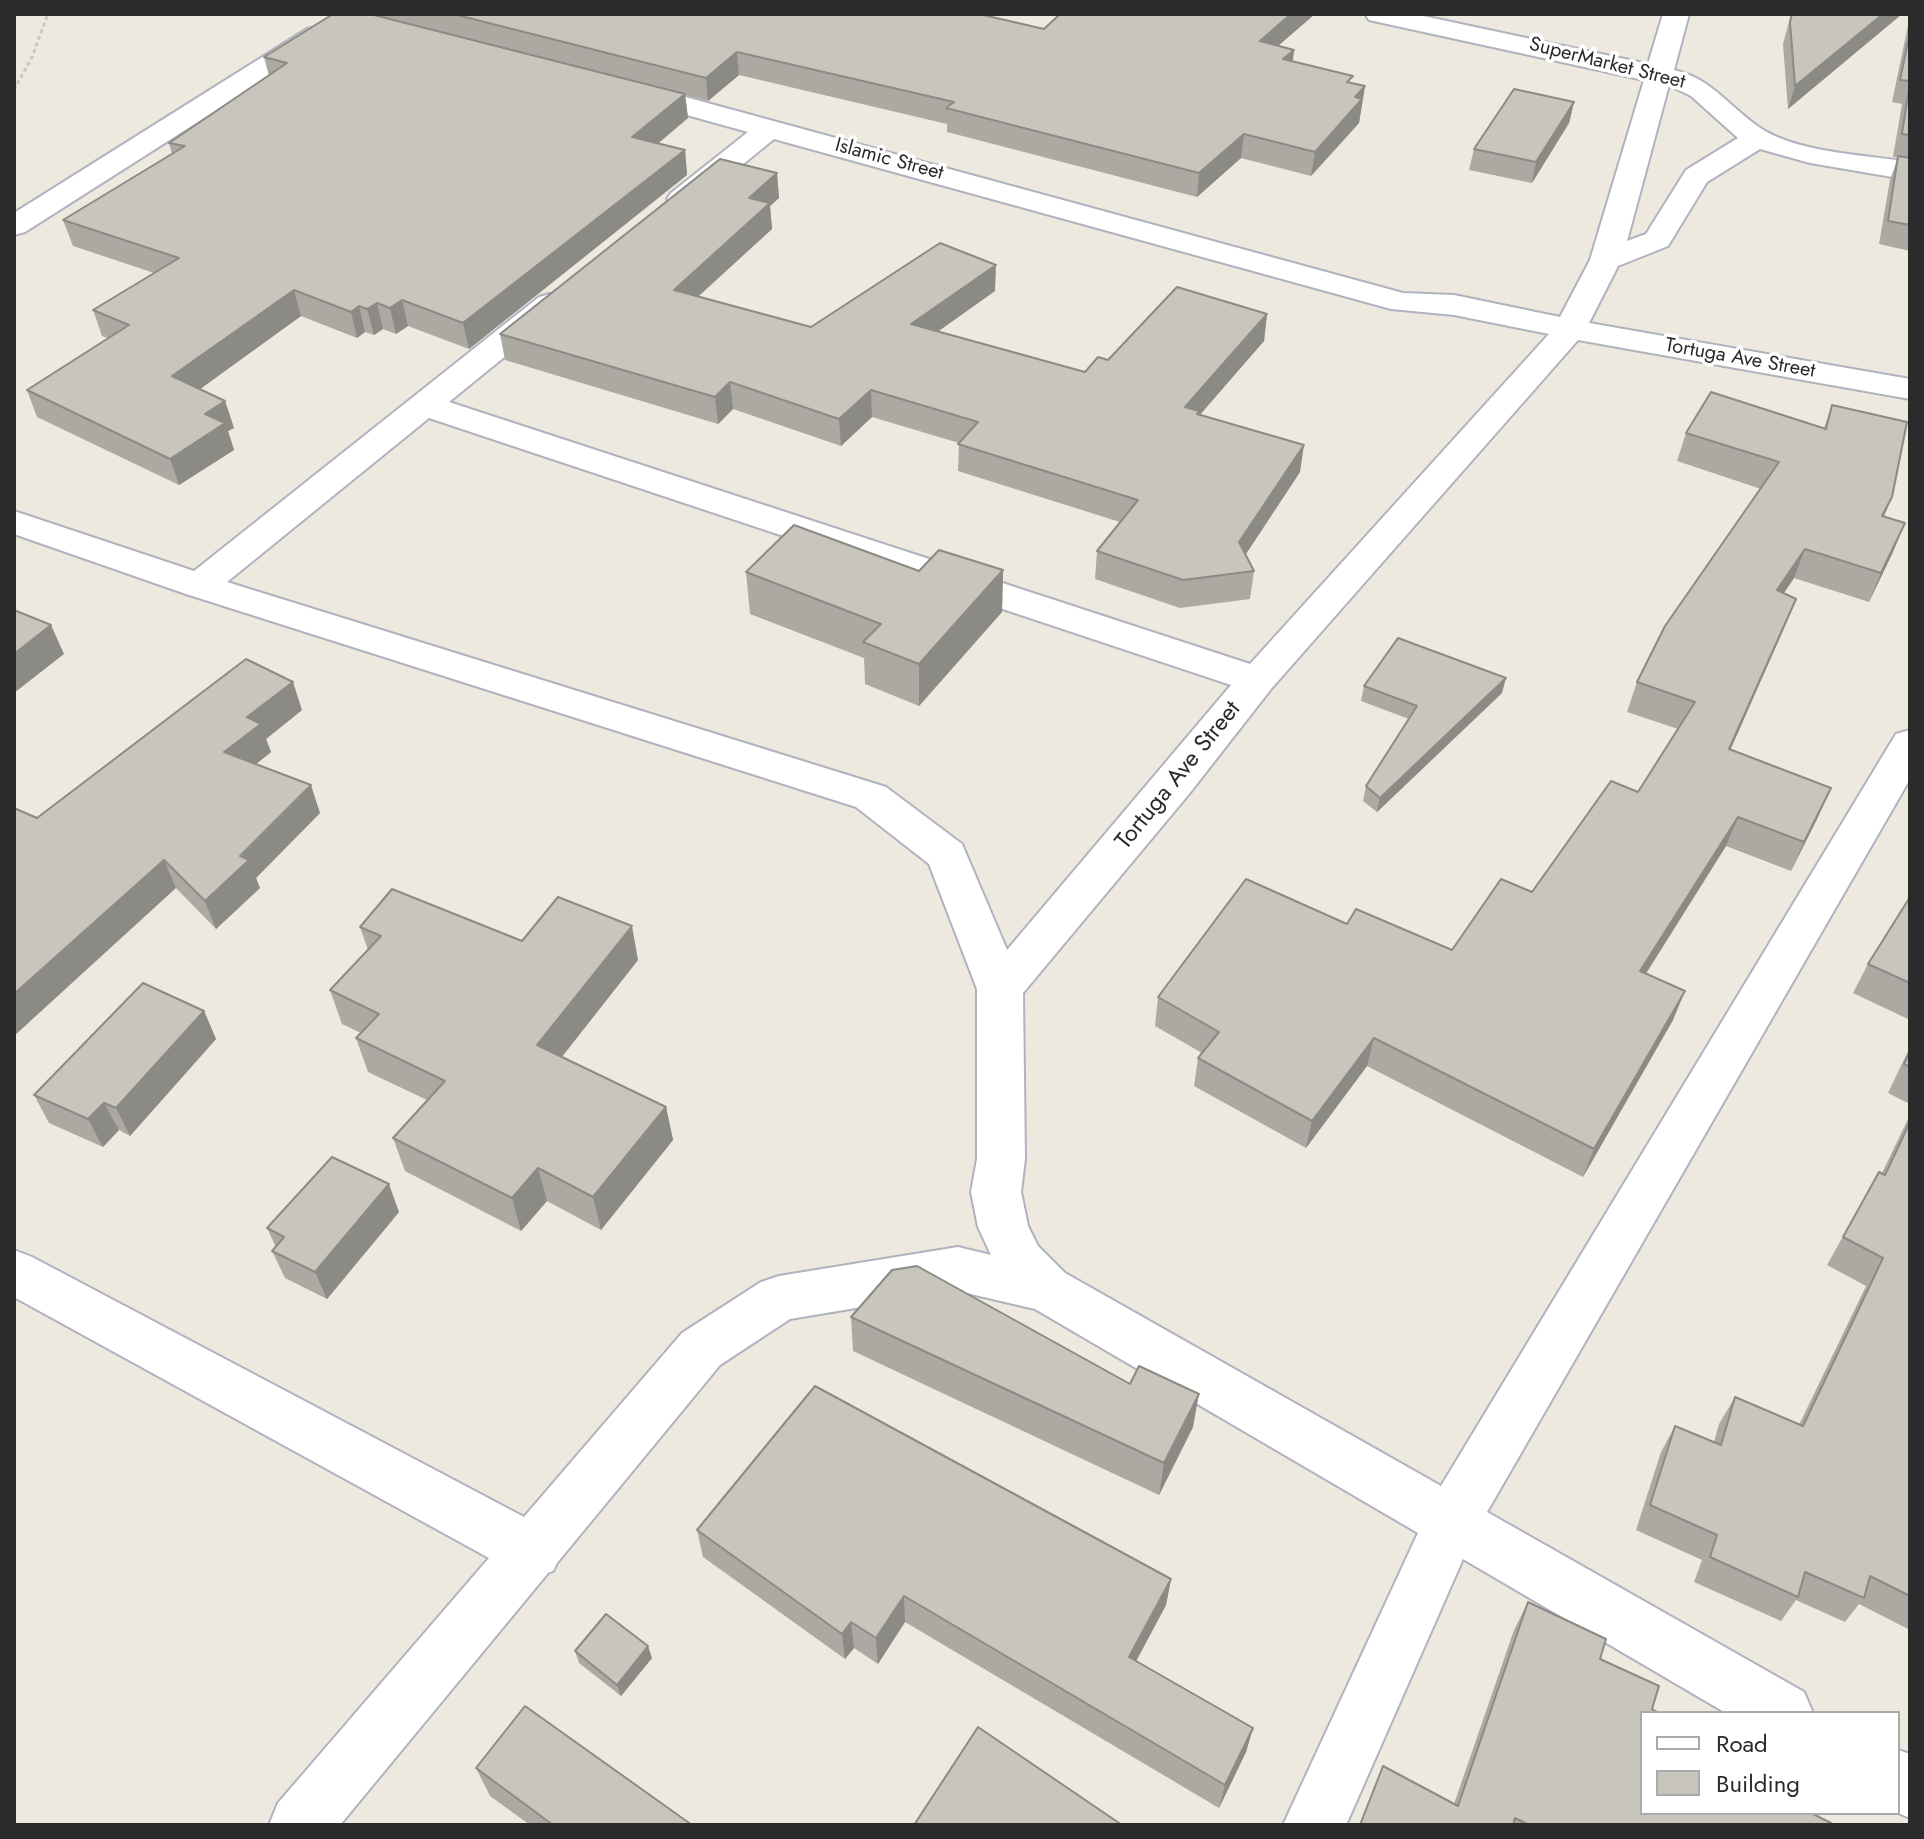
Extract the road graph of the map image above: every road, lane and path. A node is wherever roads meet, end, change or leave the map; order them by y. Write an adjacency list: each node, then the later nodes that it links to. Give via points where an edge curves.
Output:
1 (48, 14): 7 (path)
2 (1378, 14): 5 (street, SuperMarket Street)
3 (1676, 14): 5 (street, Tortuga Ave Street)
4 (332, 16): 12 (street)
5 (1661, 76): 9 (street, SuperMarket Street, via 1703,90); 13 (street, Tortuga Ave Street)
6 (601, 83): 8 (street, Islamic Street)
7 (14, 90)
8 (770, 128): 11 (street); 15 (street, Islamic Street, via 1402,302 1454,305)
9 (1758, 138): 10 (street, SuperMarket Street); 13 (street, via 1696,176 1657,240)
10 (1910, 171)
11 (659, 217)
12 (14, 226)
13 (1606, 260): 15 (street, Tortuga Ave Street)
14 (572, 286): 17 (street)
15 (1570, 329): 16 (street, Tortuga Ave Street); 20 (street, Tortuga Ave Street)
16 (1910, 389)
17 (423, 405): 19 (street); 20 (street)
18 (14, 522): 19 (street)
19 (199, 586): 22 (street, via 871,797 947,855)
20 (1257, 680): 22 (street, Tortuga Ave Street)
21 (1910, 744): 25 (street)
22 (1000, 989): 24 (street, via 1001,1159 996,1192 1003,1227 1020,1261)
23 (14, 1272): 26 (street)
24 (1047, 1289): 25 (street); 26 (street, via 958,1269 779,1298 701,1349)
25 (1452, 1520): 27 (street); 29 (street)
26 (533, 1552): 28 (street)
27 (1780, 1711)
28 (300, 1825)
29 (1314, 1825)

